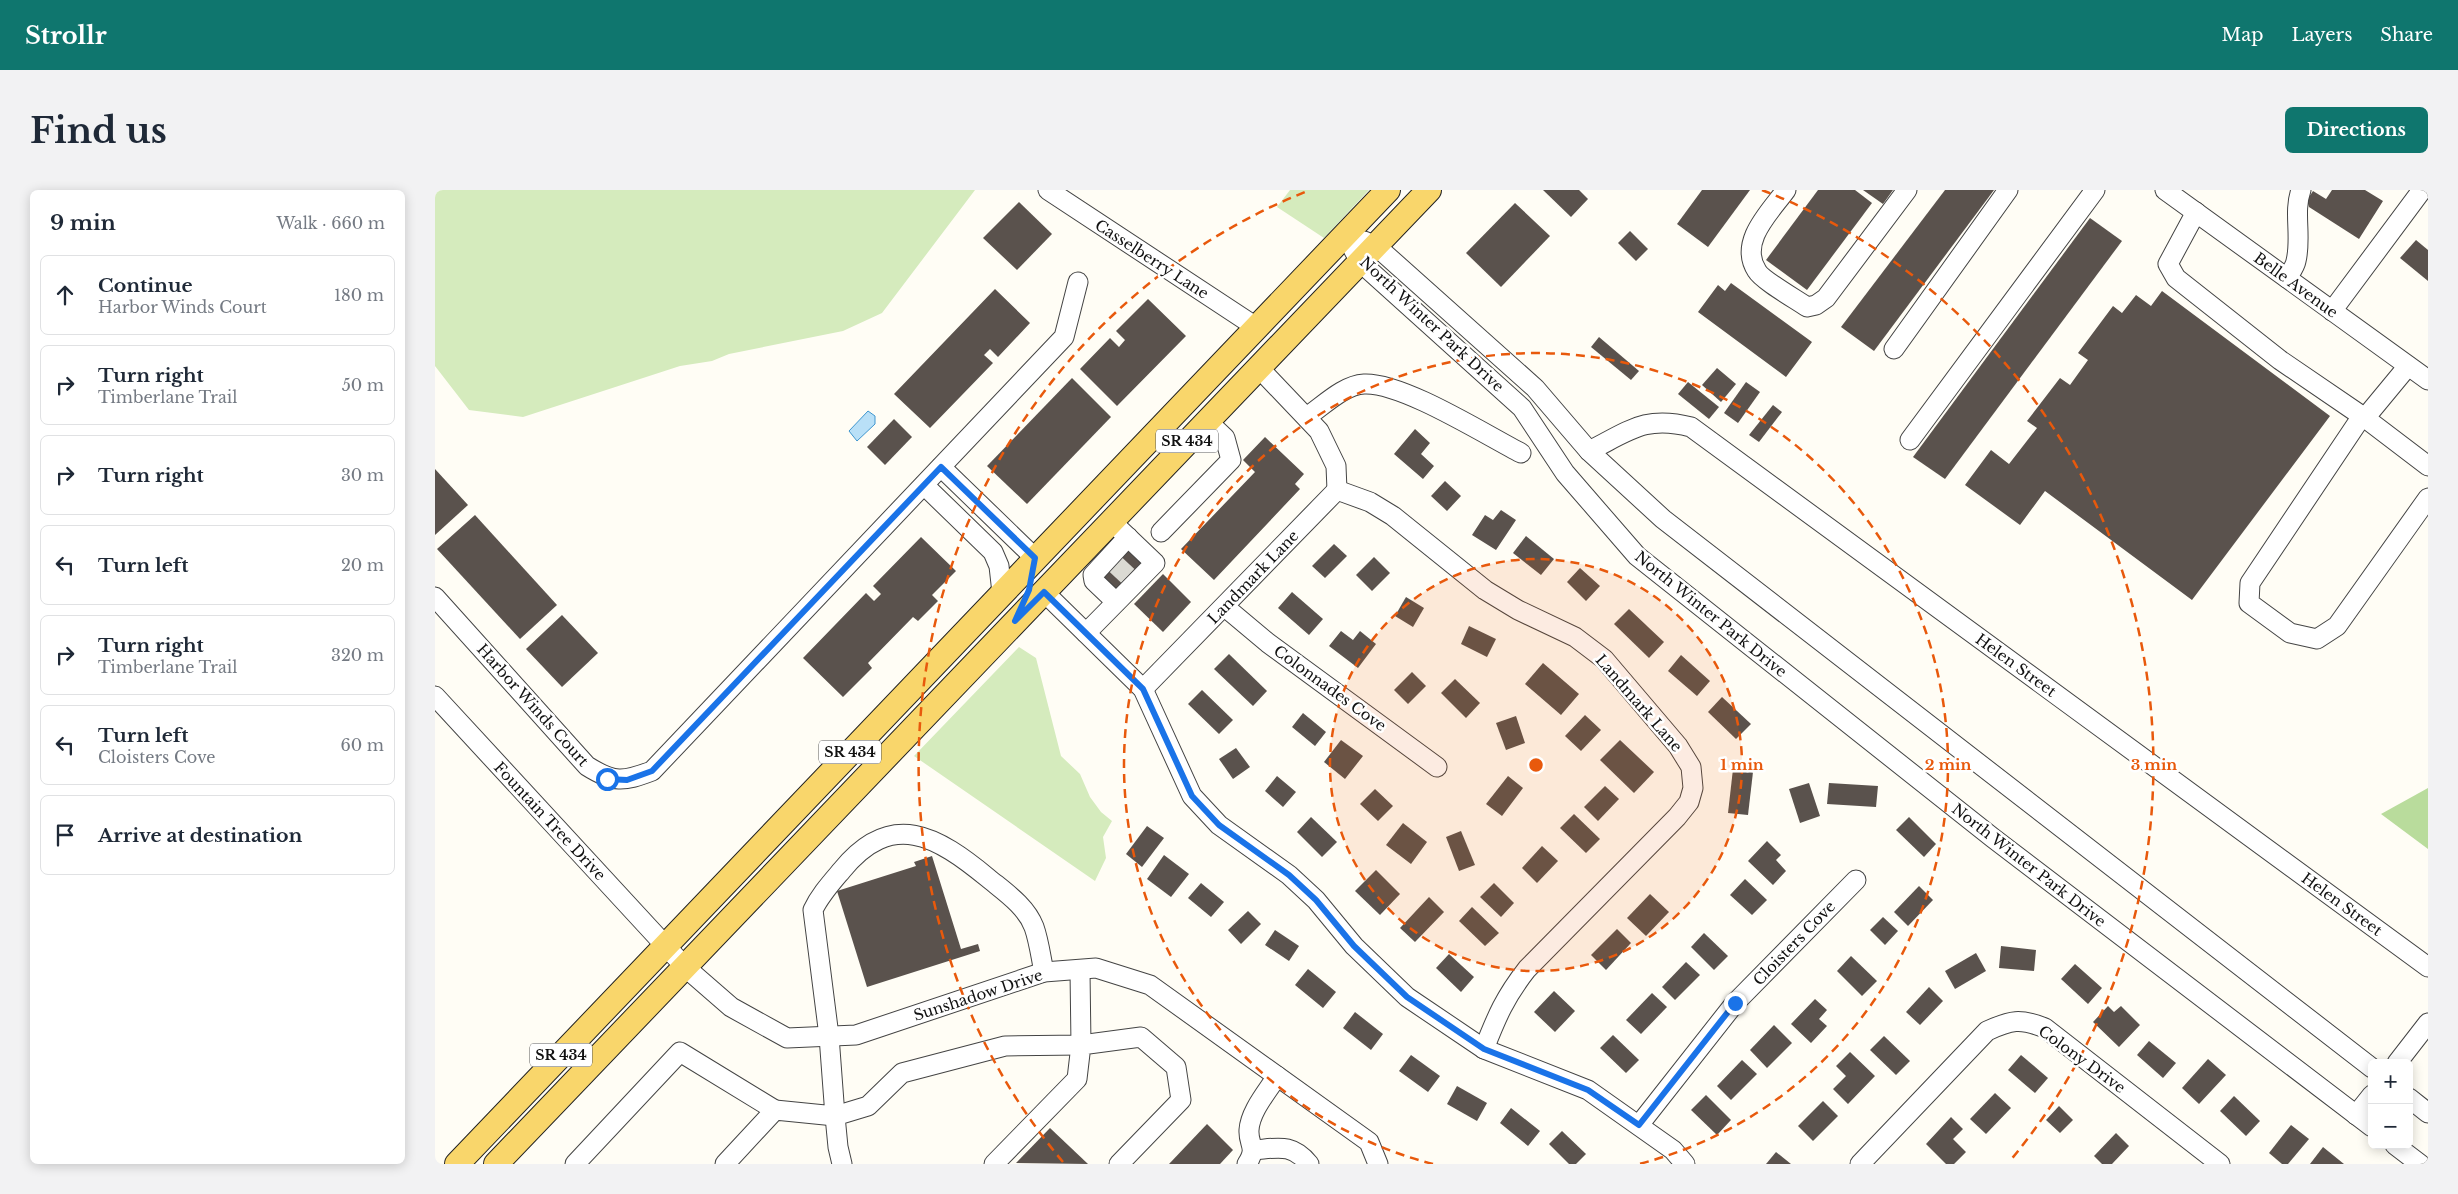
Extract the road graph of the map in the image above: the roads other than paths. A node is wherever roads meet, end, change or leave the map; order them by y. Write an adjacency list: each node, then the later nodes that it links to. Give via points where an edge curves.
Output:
1 (1048, 190): 17 (street, Casselberry Lane)
2 (1388, 190): 12 (main road, SR 434)
3 (1429, 190): 13 (main road, SR 434)
4 (1786, 190): 5 (street, via 1752,239 1751,255 1757,272 1807,307 1816,306 1826,298)
5 (1907, 190)
6 (2008, 190): 18 (street)
7 (2095, 190): 25 (street)
8 (2165, 190): 11 (street, Belle Avenue)
9 (2301, 190): 14 (street, via 2297,202 2296,262)
10 (2422, 190): 16 (street)
11 (2195, 212): 14 (street, Belle Avenue); 23 (street, via 2168,264 2176,278 2280,360)
12 (1345, 234): 13 (street, North Winter Park Drive); 17 (main road, SR 434)
13 (1368, 254): 20 (main road, SR 434); 26 (street, North Winter Park Drive, via 1535,388); 66 (street, North Winter Park Drive, via 1522,408 1565,473 1637,556 1993,838)
14 (2287, 278): 16 (street, Belle Avenue)
15 (1078, 282): 29 (street, Harbor Winds Court, via 1064,336)
16 (2332, 311): 19 (street, Belle Avenue)
17 (1257, 327): 35 (main road, SR 434)
18 (1894, 349)
19 (2408, 366): 21 (street, Belle Avenue); 23 (street)
20 (1258, 367): 22 (street); 24 (main road, SR 434)
21 (2428, 380)
22 (1308, 416): 27 (street, via 1343,391 1363,384 1386,386 1409,394); 31 (street, via 1319,430 1336,466)
23 (2364, 417): 28 (street); 32 (street, via 2250,583 2249,603 2290,633 2317,639 2337,626)
24 (1207, 421): 36 (main road, SR 434); 37 (street, via 1225,438 1231,460)
25 (1910, 440)
26 (1589, 451): 52 (street, Helen Street, via 1654,422 1691,427); 60 (street, North Winter Park Drive, via 1663,519)
27 (1521, 454)
28 (2428, 466)
29 (941, 467): 30 (street, Harbor Winds Court); 33 (street)
30 (924, 485): 34 (street); 41 (street, Harbor Winds Court, via 652,771 627,780 607,779 587,766)
31 (1337, 490): 43 (street, Landmark Lane); 58 (street, Landmark Lane, via 1370,502 1393,516 1485,590 1517,610 1575,637 1604,659 1678,746 1691,767 1693,788 1689,802 1527,969 1501,1006)
32 (2428, 498)
33 (982, 507): 34 (street); 38 (street)
34 (965, 525): 40 (street, via 993,552 999,566)
35 (1063, 528): 38 (main road, SR 434); 39 (main road, via 1043,572)
36 (1119, 529): 39 (main road, SR 434); 42 (street, via 1112,560 1093,575 1094,581); 42 (street, via 1155,563 1131,580)
37 (1161, 532)
38 (1035, 558): 40 (main road, SR 434); 44 (main road, via 1029,590)
39 (1044, 592): 44 (main road, SR 434); 45 (street)
40 (1001, 593): 50 (main road, SR 434)
41 (435, 597)
42 (1116, 602): 45 (street)
43 (1225, 607): 46 (street, Landmark Lane); 48 (street, Colonnades Cove, via 1268,643)
44 (1015, 621): 51 (main road, SR 434)
45 (1086, 633): 46 (street)
46 (1143, 689): 58 (street, via 1192,796 1219,825 1289,875 1316,900 1354,946 1407,997)
47 (439, 708): 50 (street, Fountain Tree Drive)
48 (1437, 767)
49 (1856, 880): 69 (street, Cloisters Cove, via 1735,1003)
50 (665, 946): 51 (street, Sunshadow Drive); 72 (main road, SR 434)
51 (685, 967): 56 (street, Sunshadow Drive, via 731,1007 787,1038); 73 (main road, SR 434)
52 (2428, 967)
53 (1080, 971): 54 (street, Sunshadow Drive); 57 (street); 61 (street, Sunshadow Drive, via 1096,968 1150,985)
54 (1044, 972): 56 (street, Sunshadow Drive, via 857,1035); 56 (street, via 1034,927 1022,906 969,862 923,835 893,834 875,839 849,861 813,910)
55 (2428, 1023): 59 (street)
56 (829, 1036): 67 (street)
57 (1081, 1045): 67 (street, via 1005,1046 902,1073 868,1106); 77 (street, via 1077,1079); 78 (street, via 1141,1037 1176,1067 1181,1100)
58 (1484, 1049): 69 (street, via 1588,1090)
59 (2400, 1059)
60 (2368, 1065)
61 (1277, 1076): 71 (street, via 1254,1114 1249,1130); 80 (street, Sunshadow Drive, via 1369,1142)
62 (2368, 1099): 66 (street)
63 (2413, 1101): 65 (street)
64 (775, 1110): 67 (street); 74 (street, via 680,1052); 75 (street)
65 (2428, 1113)
66 (2356, 1115): 68 (street, North Winter Park Drive)
67 (835, 1116): 76 (street)
68 (2368, 1124)
69 (1639, 1125): 81 (street, via 1673,1150)
70 (2400, 1149): 84 (street)
71 (1251, 1157): 79 (street, via 1284,1148 1301,1154)
72 (457, 1164)
73 (495, 1164)
74 (575, 1164)
75 (725, 1164)
76 (842, 1164)
77 (995, 1164)
78 (1119, 1164)
79 (1309, 1164)
80 (1378, 1164)
81 (1685, 1164)
82 (1860, 1164): 83 (street, Colony Drive, via 1987,1031 2008,1022 2021,1021 2045,1028)
83 (2220, 1164)
84 (2420, 1164)

